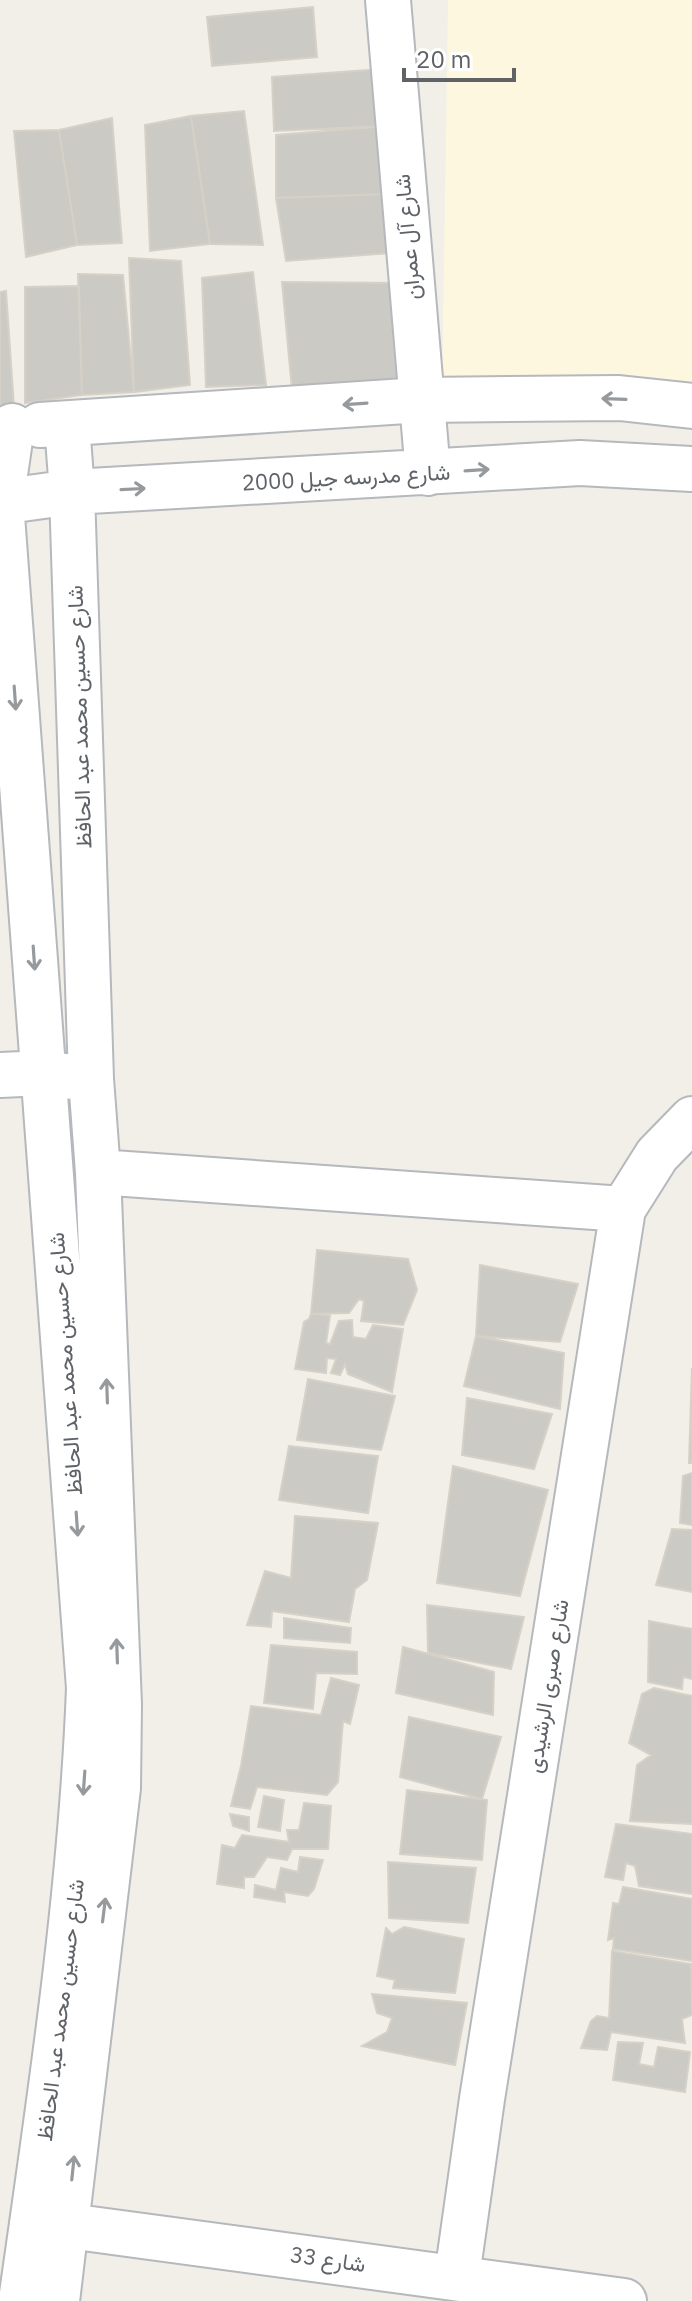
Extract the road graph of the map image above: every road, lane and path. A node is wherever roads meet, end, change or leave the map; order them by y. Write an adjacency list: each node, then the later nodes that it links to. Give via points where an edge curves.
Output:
1 (388, 0): 2 (street, شارع آل عمران)
2 (421, 400): 3 (street, one-way to 2, via 619,398); 4 (street, one-way to 4); 7 (street, شارع آل عمران)
3 (692, 406)
4 (67, 424): 5 (street); 8 (street, شارع حسين محمد عبد الحافظ)
5 (6, 426): 9 (street, شارع حسين محمد عبد الحافظ)
6 (692, 469): 7 (street, شارع مدرسه جيل 2000, one-way to 6, via 580,463)
7 (428, 473): 8 (street, شارع مدرسه جيل 2000, one-way to 7)
8 (72, 492): 9 (street, شارع مدرسه جيل 2000); 12 (street, شارع حسين محمد عبد الحافظ)
9 (0, 502): 10 (street, شارع حسين محمد عبد الحافظ, one-way to 10)
10 (43, 1073): 11 (street); 12 (street); 16 (street, شارع حسين محمد عبد الحافظ, one-way to 16, via 89,1688 81,1831 58,2035)
11 (0, 1075)
12 (91, 1079): 14 (street, شارع حسين محمد عبد الحافظ)
13 (692, 1119): 15 (street, شارع صبرى الرشيدى, via 657,1155)
14 (98, 1172): 15 (street); 16 (street, شارع حسين محمد عبد الحافظ, one-way to 14, via 118,1788)
15 (623, 1209): 17 (street, شارع صبرى الرشيدى, via 487,2068)
16 (50, 2223): 17 (street, شارع 33); 18 (street, شارع حسين محمد عبد الحافظ); 19 (street, شارع حسين محمد عبد الحافظ)
17 (461, 2285): 20 (street, شارع 33)
18 (21, 2301)
19 (57, 2301)
20 (624, 2301)

